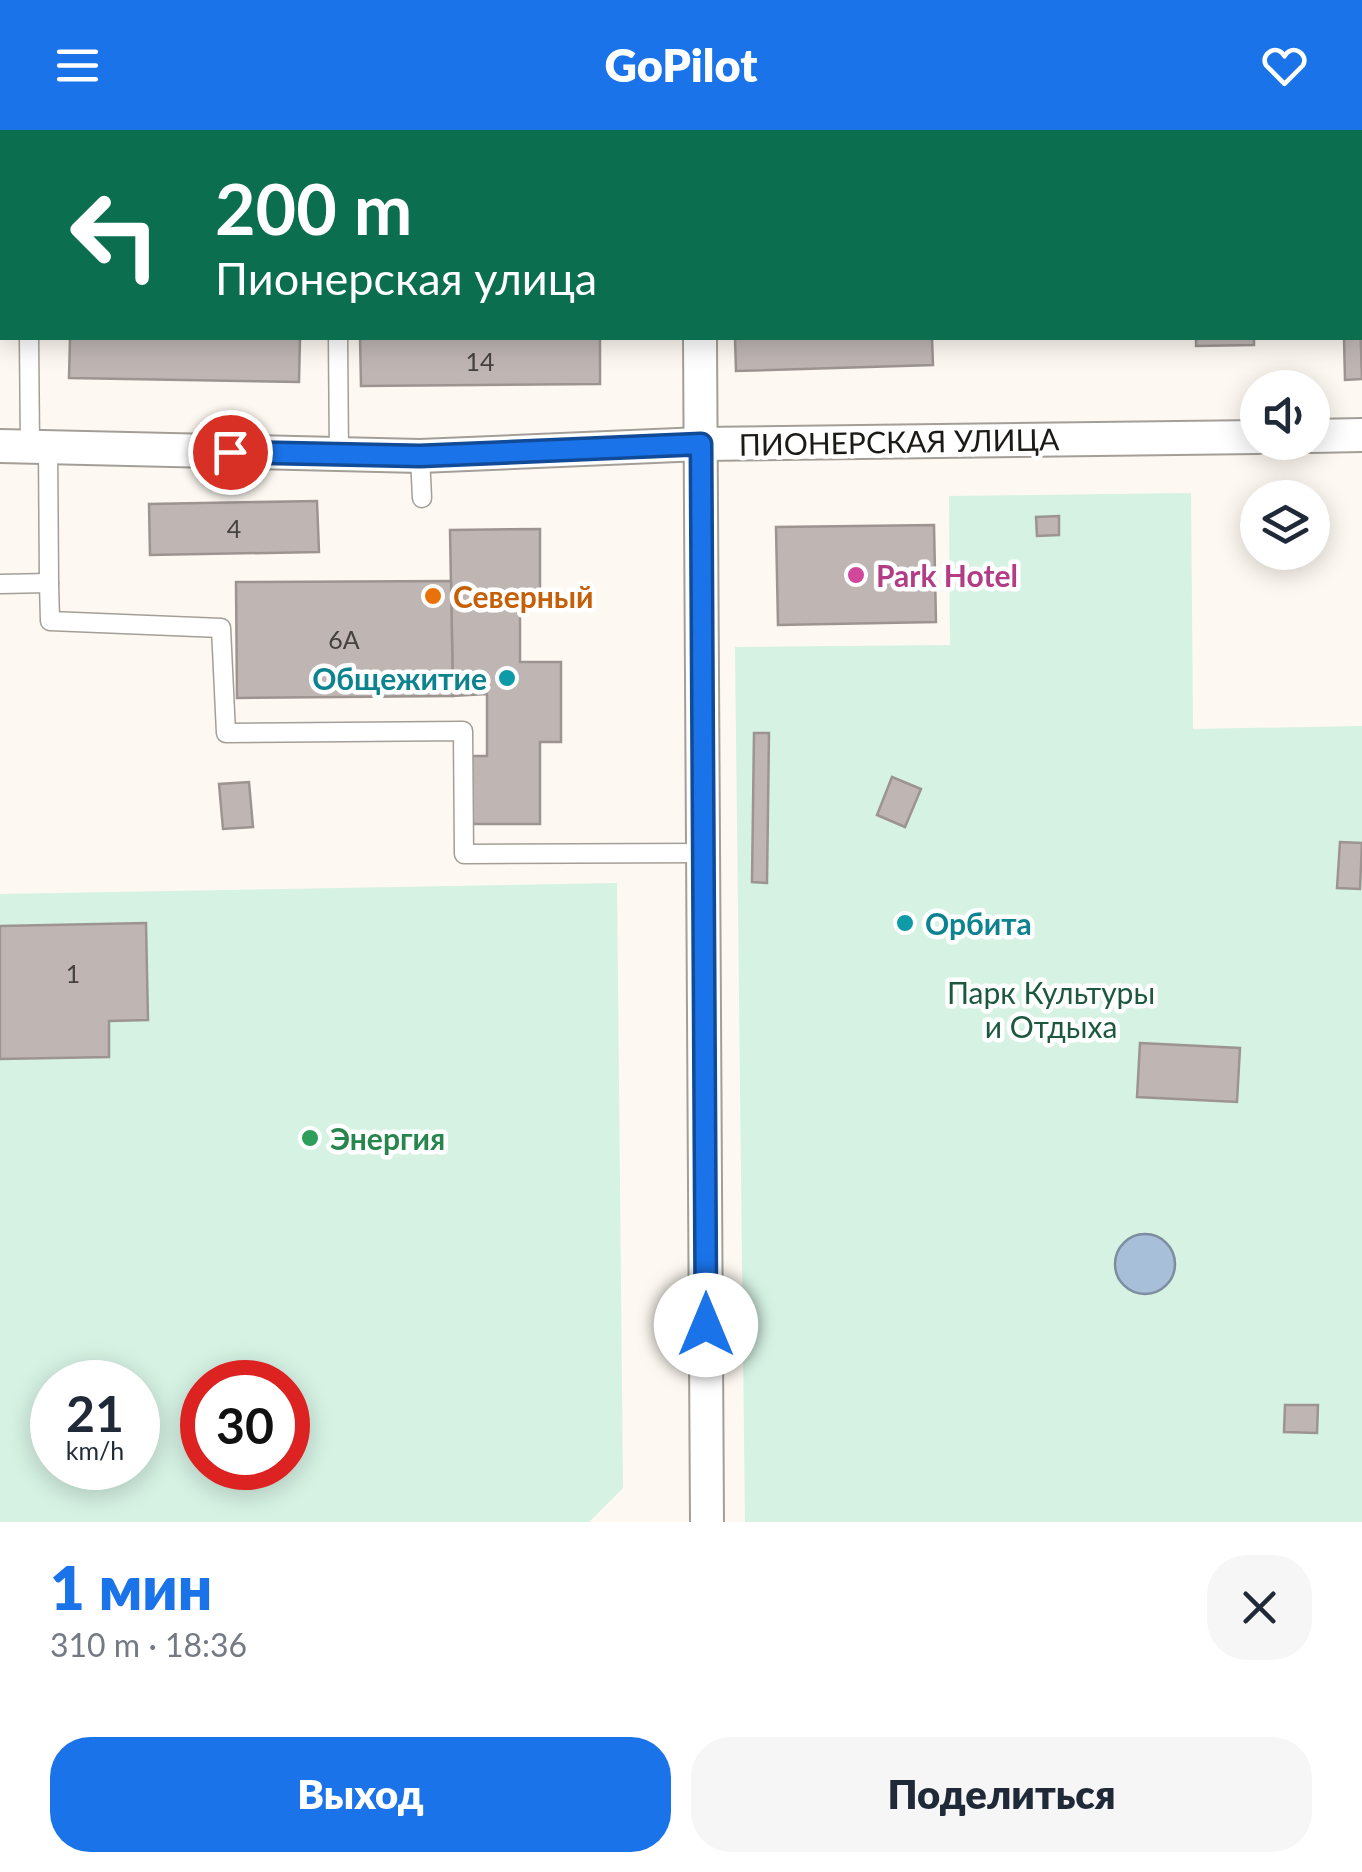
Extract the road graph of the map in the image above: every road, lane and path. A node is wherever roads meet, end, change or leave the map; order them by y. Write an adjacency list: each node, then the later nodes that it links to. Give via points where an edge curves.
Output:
1 (29, 340): 8 (lane)
2 (338, 340): 9 (lane)
3 (700, 340): 7 (street)
4 (1362, 435): 6 (street)
5 (1240, 436): 7 (street, ПИОНЕРСКАЯ УЛИЦА)
6 (1330, 436)
7 (701, 444): 10 (street, ПИОНЕРСКАЯ УЛИЦА); 14 (street)
8 (26, 446): 9 (street, ПИОНЕРСКАЯ УЛИЦА); 12 (lane)
9 (339, 456): 10 (street, ПИОНЕРСКАЯ УЛИЦА)
10 (420, 456): 11 (lane)
11 (422, 498)
12 (49, 583): 13 (lane); 14 (lane, via 50,620 221,628 226,733 464,731 464,854)
13 (0, 584)
14 (704, 853): 15 (street)
15 (707, 1522)

